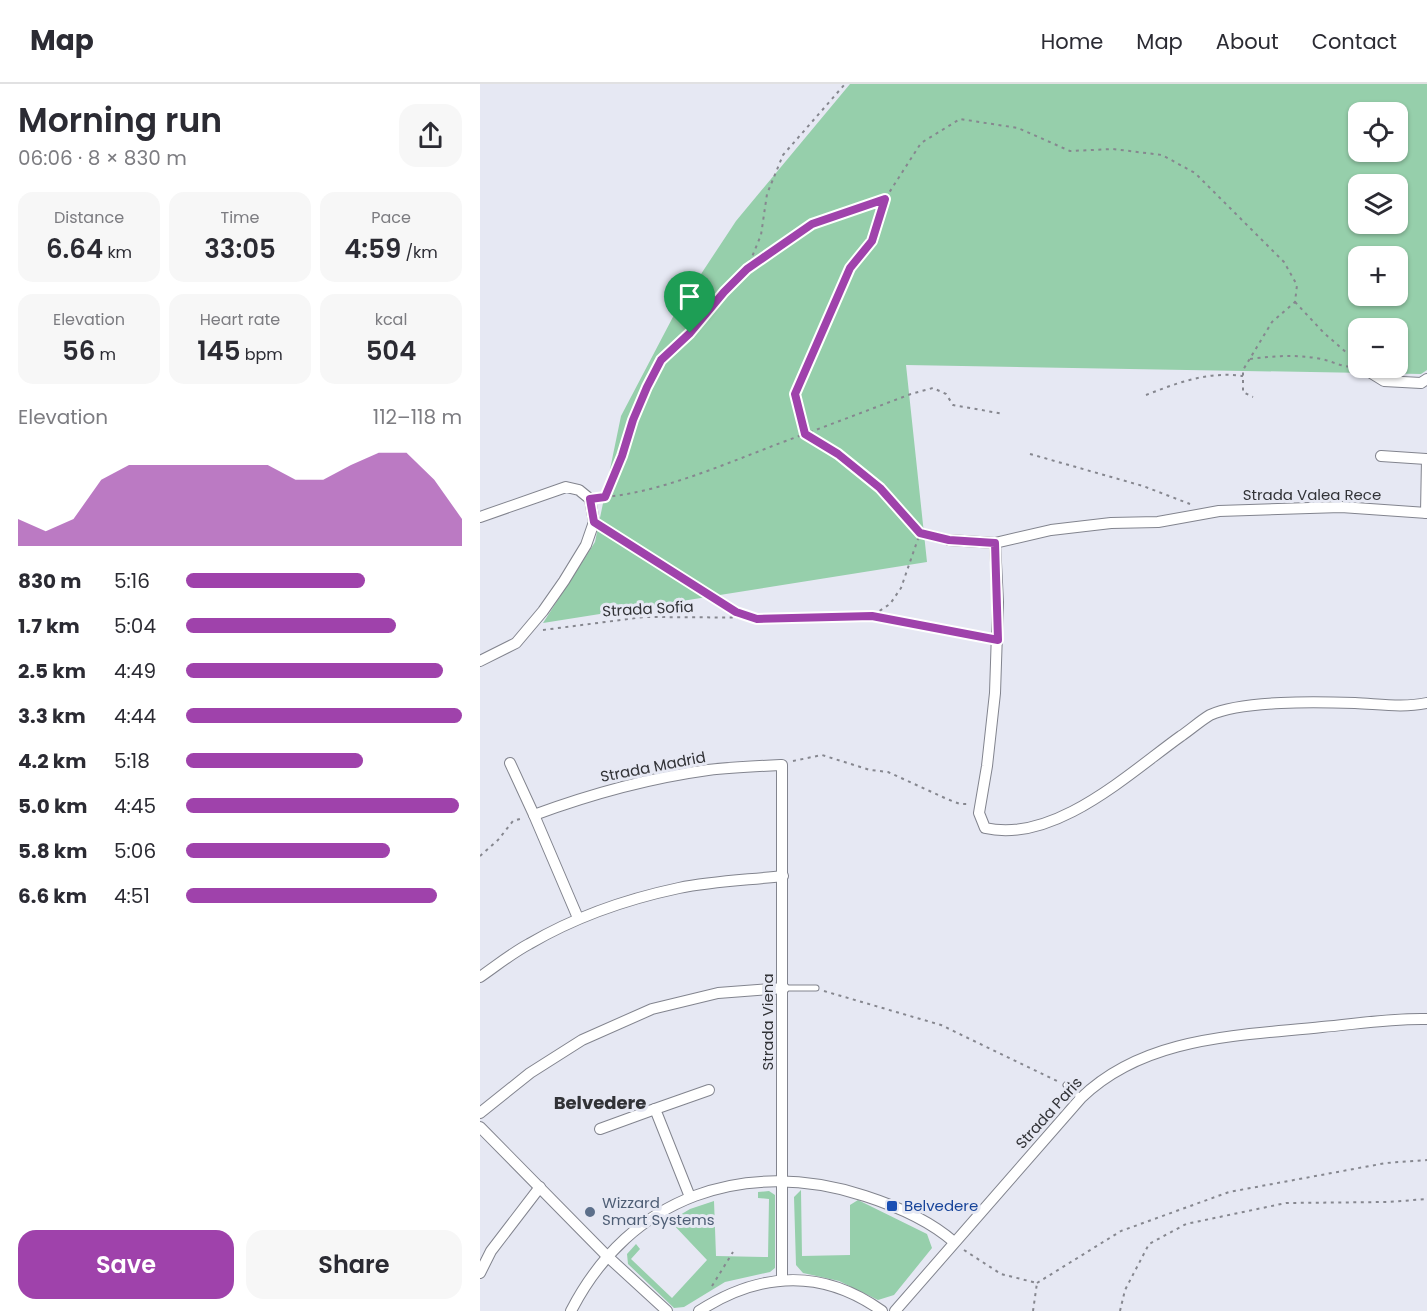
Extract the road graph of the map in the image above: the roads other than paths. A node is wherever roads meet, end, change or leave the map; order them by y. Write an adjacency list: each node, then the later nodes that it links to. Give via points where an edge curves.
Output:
1 (1379, 378): 2 (street, via 1420,383)
2 (1427, 379)
3 (1381, 456): 4 (street, Strada Valea Rece)
4 (1427, 459): 5 (street, Strada Valea Rece)
5 (1427, 513): 8 (street, Strada Valea Rece, via 1341,507 1219,511 1158,522 1051,530)
6 (480, 517): 9 (street, via 566,487 579,490 590,499 594,522 586,546 543,611 516,643)
7 (949, 540): 8 (street, Strada Valea Rece)
8 (995, 543): 10 (street, via 995,693 979,813 985,828 1001,832 1048,824 1104,792 1211,715 1253,704)
9 (480, 661)
10 (1427, 703)
11 (510, 764): 13 (street)
12 (782, 765): 13 (street, Strada Madrid, via 709,770 639,782); 14 (street, Strada Viena)
13 (534, 815): 15 (street)
14 (783, 876): 15 (street, via 678,888); 17 (street, Strada Viena)
15 (578, 918): 16 (street, via 528,944)
16 (480, 977)
17 (783, 988): 18 (lane); 24 (street, via 718,993 652,1009 582,1040 530,1073); 27 (street, Strada Viena)
18 (816, 988)
19 (1427, 1018): 22 (street, Strada Paris, via 1209,1038 1151,1054 1113,1072)
20 (1065, 1085): 22 (lane)
21 (709, 1090): 23 (street)
22 (1081, 1098): 30 (street, Strada Paris)
23 (655, 1109): 26 (street); 29 (street)
24 (480, 1113)
25 (480, 1127): 28 (street)
26 (600, 1129)
27 (783, 1180): 29 (street, via 748,1182); 30 (street, via 844,1189 880,1201 909,1213); 33 (street, Strada Viena)
28 (540, 1187): 31 (street); 32 (street, via 490,1251)
29 (690, 1197): 31 (street, via 635,1230)
30 (954, 1242): 38 (street, Strada Paris)
31 (607, 1256): 34 (street); 35 (street)
32 (480, 1273)
33 (782, 1279): 36 (street, via 753,1285); 37 (street, via 828,1284 862,1297)
34 (571, 1311)
35 (667, 1311)
36 (699, 1311)
37 (882, 1311)
38 (895, 1311)

